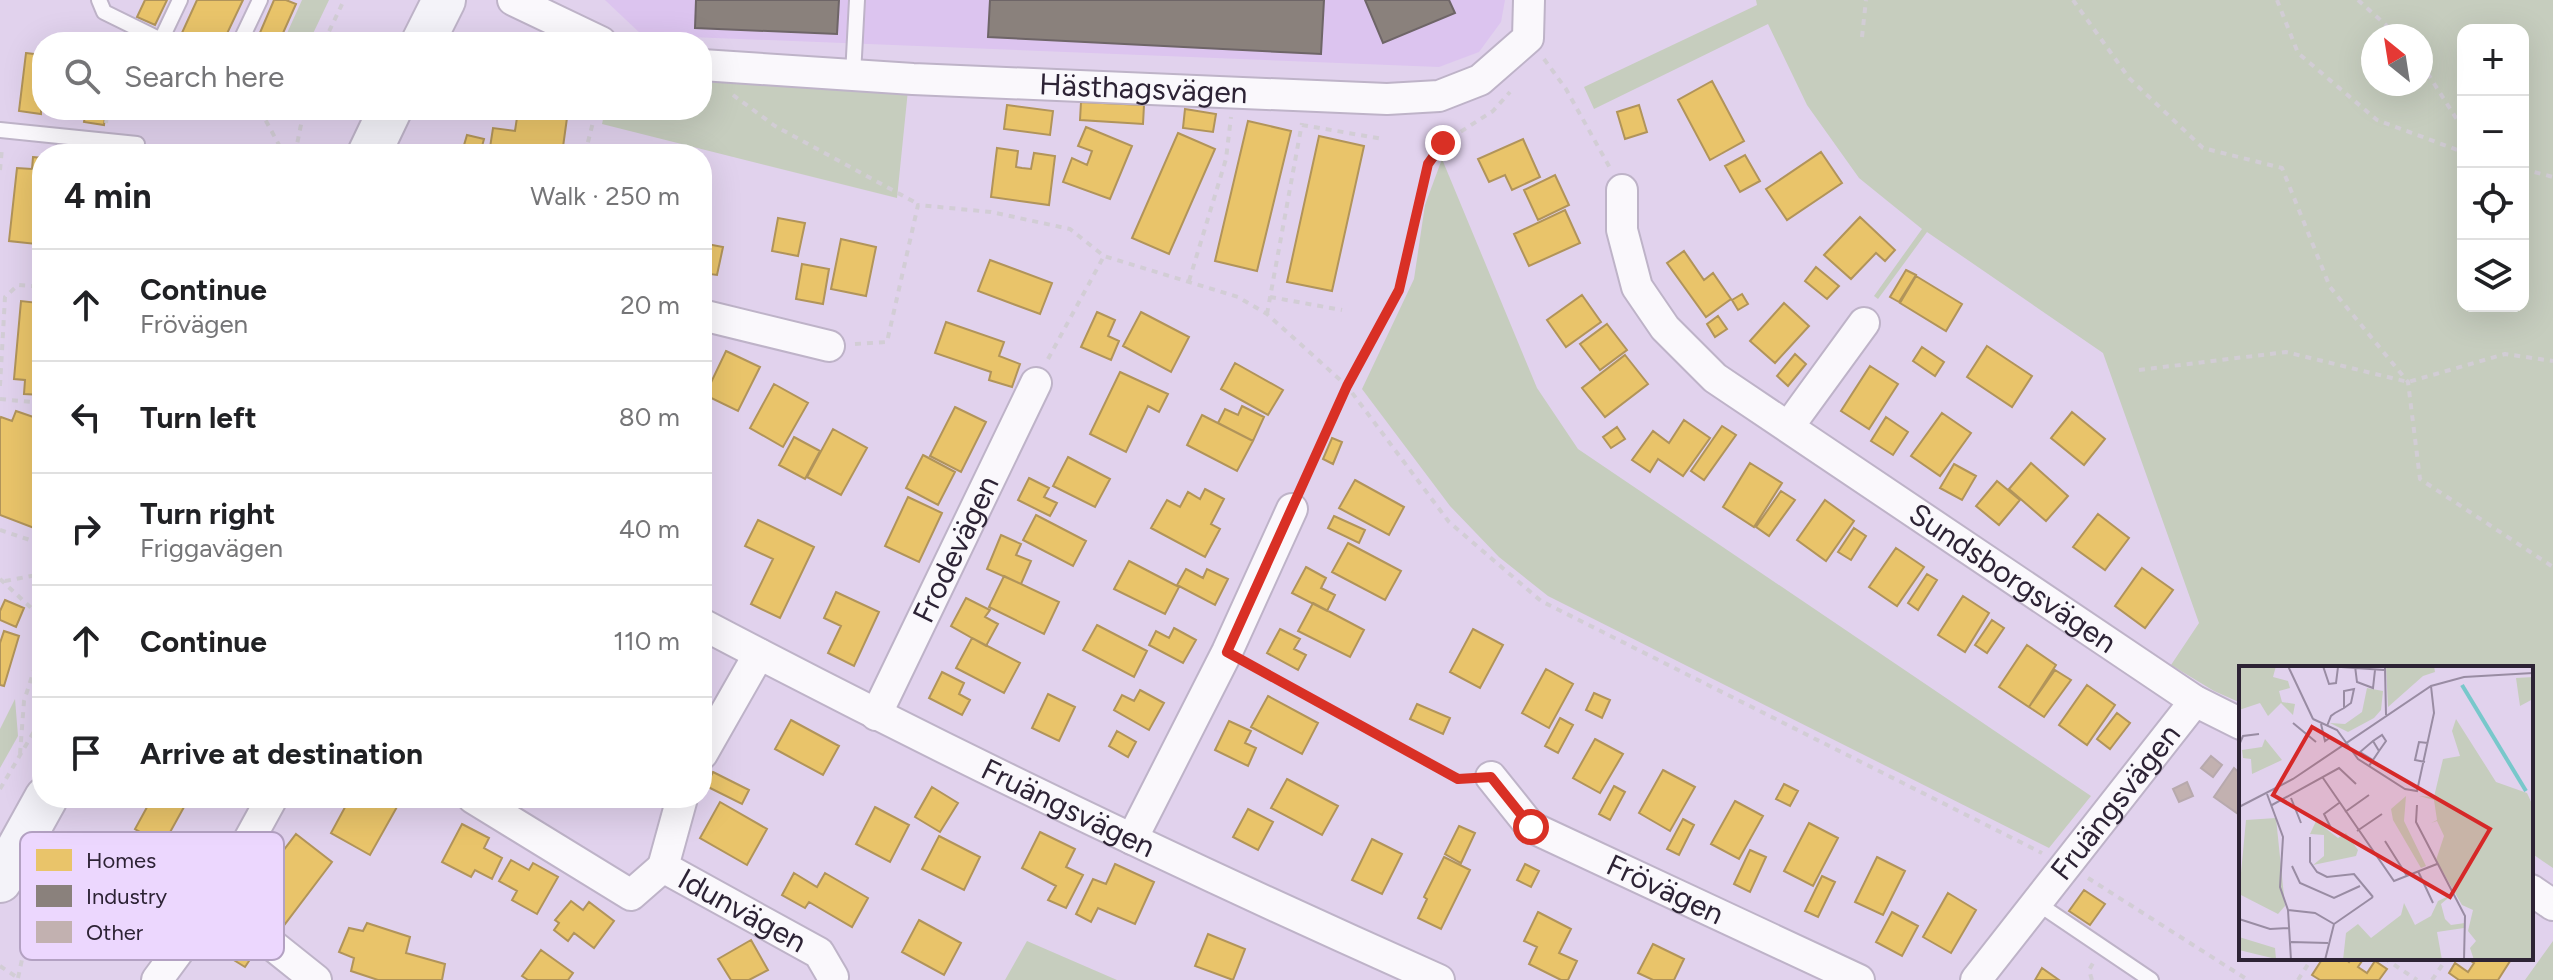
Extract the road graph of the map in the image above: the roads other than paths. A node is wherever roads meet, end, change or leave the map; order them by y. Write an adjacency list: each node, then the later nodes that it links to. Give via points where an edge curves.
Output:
1 (99, 0): 8 (lane, via 104,12)
2 (180, 0): 9 (lane)
3 (260, 0): 10 (lane)
4 (444, 0): 11 (main road)
5 (513, 0): 12 (street)
6 (857, 0): 14 (lane)
7 (1529, 0): 14 (street, Hästhagsvägen, via 1528,38 1480,80 1439,96 1387,99)
8 (145, 32)
9 (167, 32)
10 (245, 32)
11 (428, 32)
12 (580, 32)
13 (712, 66): 14 (street, Hästhagsvägen)
14 (853, 75)
15 (385, 120): 18 (main road)
16 (0, 130): 17 (lane)
17 (137, 144)
18 (374, 144)
19 (1622, 190): 24 (street, Sundsborgsvägen, via 1622,230 1637,287 1665,328 1715,378)
20 (712, 317): 22 (street)
21 (1864, 323): 24 (street)
22 (829, 346)
23 (1036, 383): 29 (street, Frodevägen)
24 (1789, 426): 28 (street, Sundsborgsvägen)
25 (1292, 509): 39 (street)
26 (712, 629): 27 (street, Fruängsvägen)
27 (759, 654): 29 (street, Fruängsvägen); 31 (street)
28 (2195, 701): 30 (street, Sundsborgsvägen); 42 (street, Fruängsvägen)
29 (876, 715): 39 (street, Fruängsvägen)
30 (2239, 723)
31 (712, 736)
32 (1491, 777): 50 (street, Frövägen, via 1531,827)
33 (43, 808): 37 (main road)
34 (267, 808): 38 (street)
35 (489, 808): 40 (street, via 631,895)
36 (679, 808): 40 (street, Idunvägen)
37 (35, 832)
38 (253, 832)
39 (1132, 839): 49 (street, Fruängsvägen)
40 (663, 867): 46 (street, Idunvägen, via 819,953)
41 (2533, 891): 43 (street)
42 (2037, 903): 51 (street, Fruängsvägen); 52 (lane, Fruängsvägen)
43 (2553, 905)
44 (284, 954): 48 (street)
45 (172, 960): 47 (street)
46 (833, 977)
47 (157, 980)
48 (316, 980)
49 (1439, 980)
50 (1859, 980)
51 (1976, 980)
52 (2151, 980)

